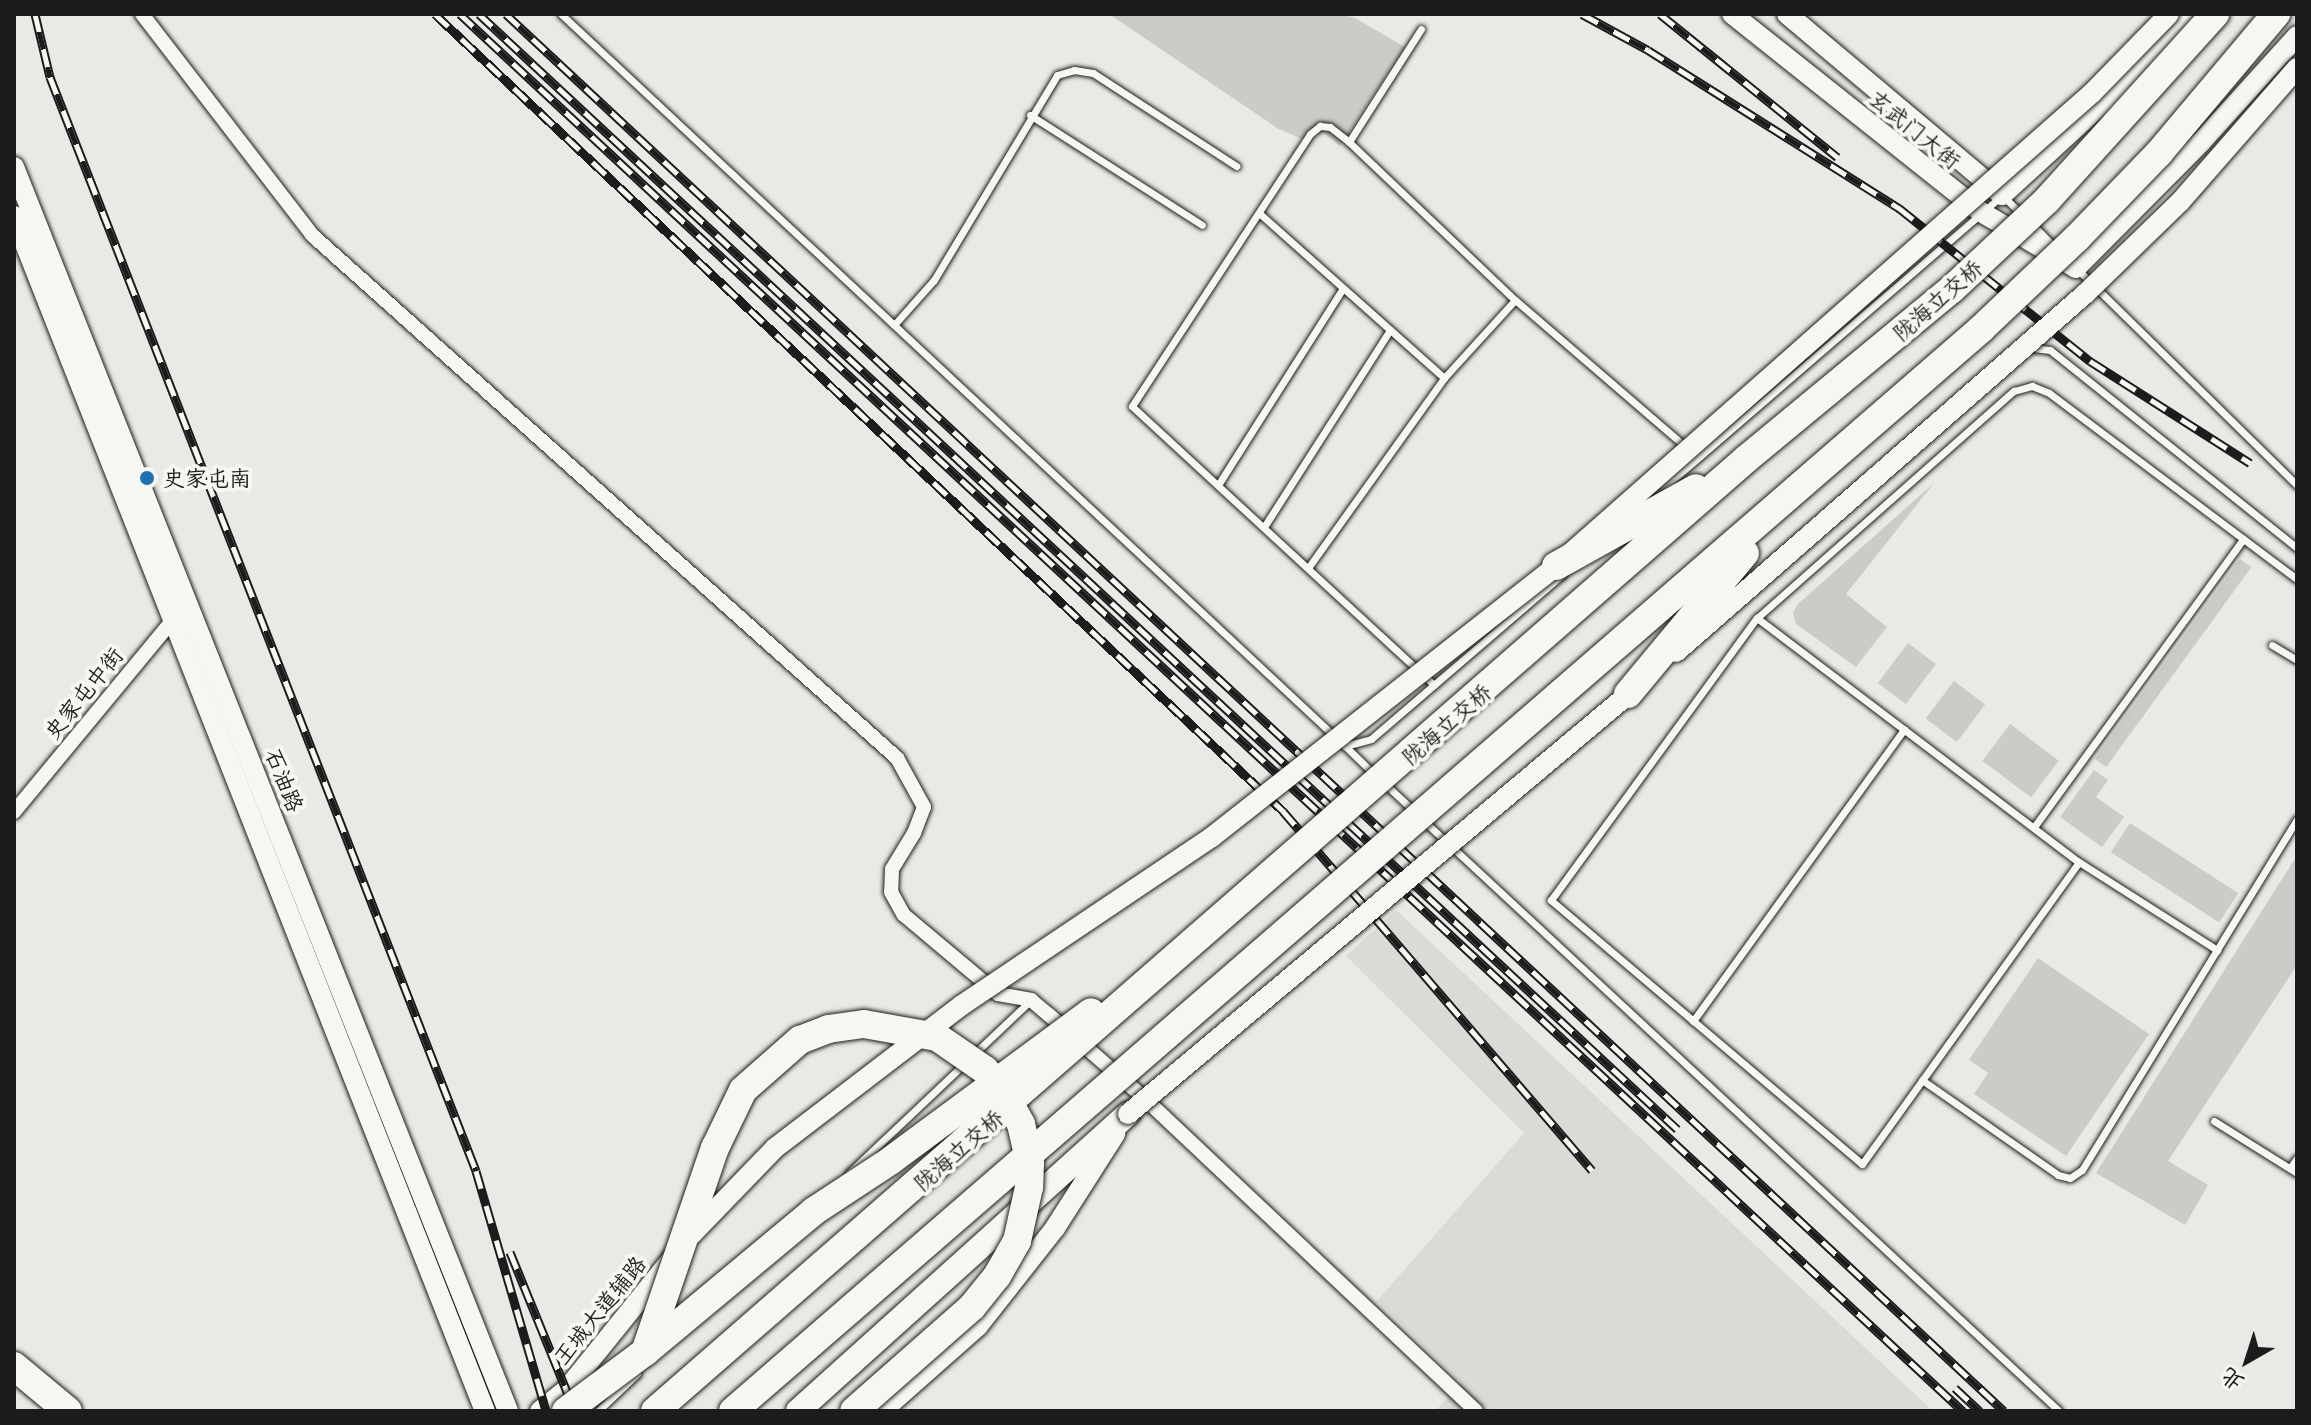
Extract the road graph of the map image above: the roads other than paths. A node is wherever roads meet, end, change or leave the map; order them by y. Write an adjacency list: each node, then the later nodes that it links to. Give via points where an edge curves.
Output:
1 (142, 14): 56 (street, via 312,235 897,758 924,807 892,869 891,892 904,915 998,994)
2 (561, 14): 26 (lane)
3 (1732, 14): 19 (main road, 玄武门大街)
4 (1787, 14): 18 (main road, 玄武门大街)
5 (2169, 14): 37 (main road, 王城大道辅路, bridge, via 2092,93)
6 (2188, 14): 18 (main road, via 2104,102)
7 (2212, 14): 30 (highway, 陇海立交桥, bridge, via 2047,200 1952,289)
8 (2276, 14): 15 (highway, bridge)
9 (2291, 14): 15 (highway, bridge)
10 (1421, 29): 14 (lane)
11 (2297, 36): 23 (main road)
12 (2297, 68): 39 (main road, bridge, via 2180,202 2085,294)
13 (1030, 115): 16 (lane, via 1057,75 1074,70 1093,73); 22 (lane); 26 (lane, via 934,280)
14 (1349, 142): 20 (lane, via 1320,126); 25 (lane)
15 (2159, 153): 32 (highway, bridge, via 1981,329)
16 (1236, 166)
17 (14, 167): 41 (main road, 石油路)
18 (2002, 195): 19 (lane); 23 (lane)
19 (1981, 212): 23 (main road, 玄武门大街); 29 (lane)
20 (1259, 213): 24 (lane); 31 (lane, via 1132,406)
21 (14, 216): 41 (main road, 石油路)
22 (1202, 225)
23 (2076, 268): 33 (lane)
24 (1343, 288): 27 (lane); 31 (lane)
25 (1515, 300): 28 (lane); 29 (lane)
26 (894, 325): 48 (lane)
27 (1390, 330): 28 (lane); 34 (lane)
28 (1444, 378): 38 (lane)
29 (1698, 458): 45 (lane)
30 (1745, 460): 37 (highway, bridge); 54 (highway, 陇海立交桥, bridge)
31 (1218, 485): 34 (lane)
32 (1802, 485): 46 (highway, bridge); 74 (highway, bridge)
33 (2297, 485)
34 (1264, 527): 38 (lane)
35 (2243, 539): 40 (lane); 42 (lane, via 2049,393 2032,386 2014,391); 51 (lane)
36 (2297, 548): 39 (lane, via 2050,350 2033,347)
37 (1556, 566): 70 (main road, 王城大道辅路, bridge, via 1212,837 962,1005 775,1148 691,1235 567,1389)
38 (1308, 568): 45 (lane)
39 (1762, 576): 46 (main road, bridge); 52 (lane)
40 (2297, 579)
41 (182, 613): 49 (street, 史家屯中街); 68 (main road, 石油路); 69 (main road, 石油路)
42 (1757, 618): 47 (lane); 57 (lane, via 1551,900)
43 (2272, 645): 44 (lane)
44 (2297, 660)
45 (1434, 685): 48 (lane, via 1371,739)
46 (1628, 694): 59 (main road, bridge)
47 (1904, 729): 51 (lane); 57 (lane)
48 (1345, 746): 52 (lane)
49 (14, 812)
50 (2296, 825): 55 (lane)
51 (2034, 827): 53 (lane)
52 (1447, 842): 79 (lane)
53 (2079, 862): 55 (lane); 58 (lane)
54 (1259, 888): 64 (highway, bridge, via 890,1161 814,1211); 73 (highway, 陇海立交桥, bridge)
55 (2217, 950): 58 (lane, via 2082,1170 2070,1178 2058,1175)
56 (1031, 1000): 64 (lane); 78 (street, via 1144,1098)
57 (1693, 1021): 58 (lane, via 1862,1164)
58 (1922, 1080)
59 (1128, 1114): 75 (main road, bridge); 77 (main road, via 1055,1228 978,1326)
60 (2214, 1121): 62 (lane)
61 (2297, 1158): 62 (lane)
62 (2294, 1171)
63 (14, 1352): 67 (main road)
64 (648, 1359): 71 (highway, bridge); 72 (lane); 76 (highway, bridge, via 715,1148 743,1090 800,1040 828,1029 864,1024 937,1037 985,1070 1001,1088 1021,1124 1030,1163 1029,1187 1017,1241 997,1276 972,1307)
65 (14, 1366): 66 (highway)
66 (68, 1411)
67 (85, 1411)
68 (485, 1411)
69 (508, 1411)
70 (540, 1411)
71 (566, 1411)
72 (598, 1411)
73 (655, 1411)
74 (733, 1411)
75 (798, 1411)
76 (854, 1411)
77 (882, 1411)
78 (1476, 1411)
79 (2059, 1411)

